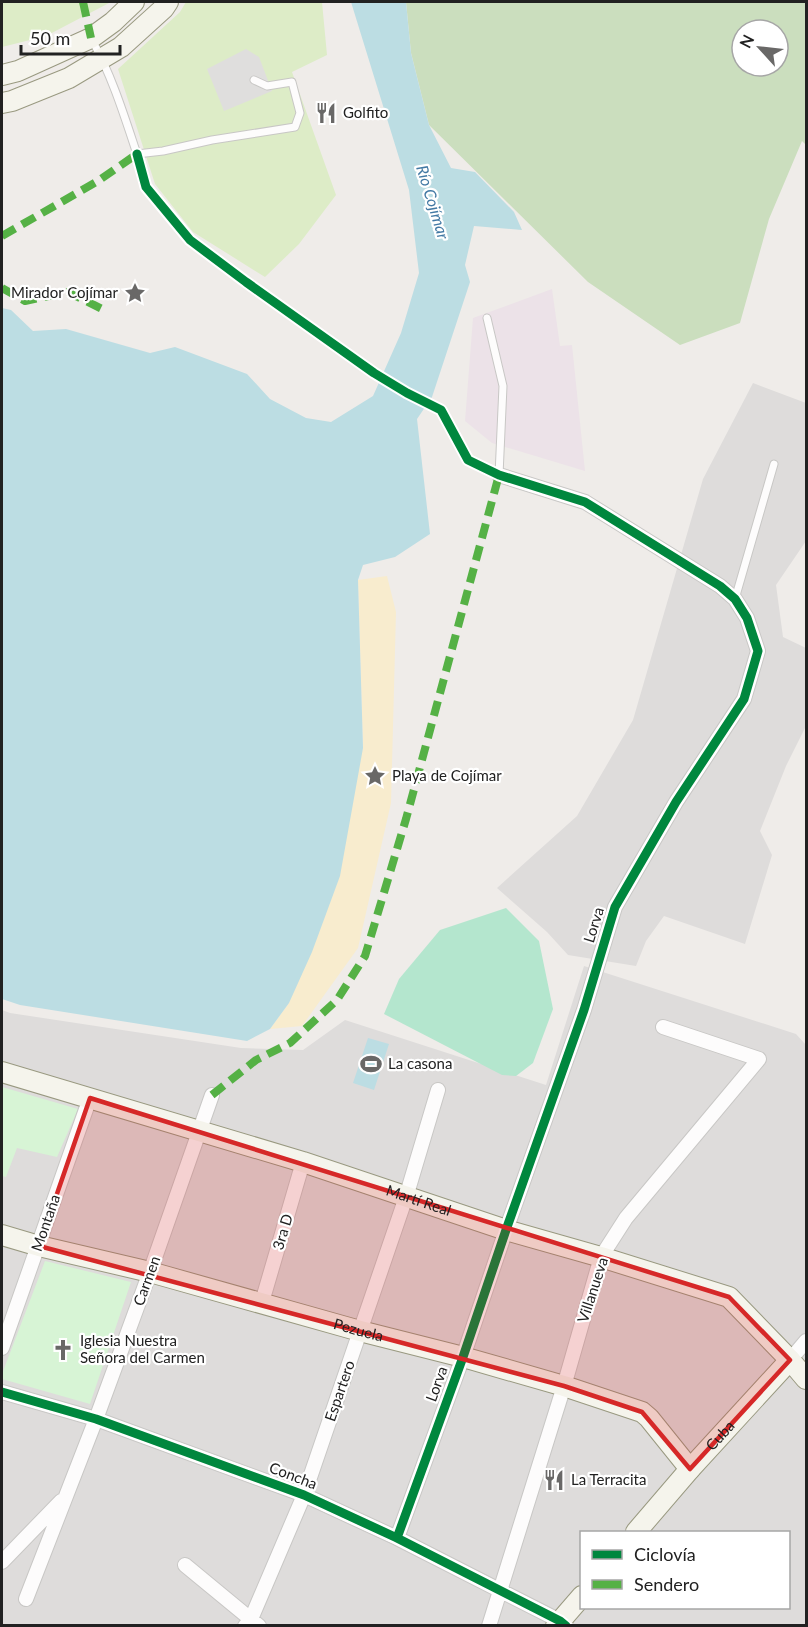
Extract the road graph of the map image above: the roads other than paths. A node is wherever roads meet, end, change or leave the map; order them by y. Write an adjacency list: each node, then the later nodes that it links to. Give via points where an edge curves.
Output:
1 (134, 2): 3 (main road)
2 (168, 2): 4 (main road, via 121,47)
3 (91, 38): 4 (lane); 5 (main road)
4 (102, 58): 6 (lane, via 137,154 295,127 300,113 292,82 267,86); 7 (main road, via 69,78)
5 (2, 75)
6 (254, 80)
7 (2, 103)
8 (487, 318): 10 (lane, via 502,386)
9 (774, 464): 11 (lane)
10 (500, 475): 11 (street, Lorva, via 585,502)
11 (735, 599): 20 (street, Lorva, via 747,618 758,651 744,699 676,802 615,907 584,1010)
12 (663, 1027): 23 (street, Villanueva, via 759,1059 626,1218)
13 (2, 1072): 16 (main road, Martí Real)
14 (438, 1090): 19 (street, Espartero)
15 (212, 1095): 17 (street, Carmen)
16 (90, 1098): 17 (main road, Martí Real); 22 (street, Montaña)
17 (198, 1130): 18 (main road, Martí Real); 24 (street, Carmen)
18 (303, 1162): 19 (main road, Martí Real); 25 (street, 3ra D)
19 (406, 1197): 20 (main road, Martí Real); 26 (street, Espartero)
20 (506, 1230): 23 (main road, Martí Real); 29 (street, Lorva)
21 (2, 1235): 22 (main road, Pezuela)
22 (39, 1246): 24 (main road, Pezuela); 28 (street, Montaña)
23 (601, 1257): 30 (main road, Martí Real, via 729,1297); 32 (street, Villanueva)
24 (150, 1272): 25 (main road, Pezuela); 34 (street, Carmen)
25 (262, 1302): 26 (main road, Pezuela)
26 (360, 1331): 29 (main road, Pezuela); 36 (street, Espartero)
27 (807, 1341): 30 (street, Cuba)
28 (2, 1348)
29 (463, 1357): 32 (main road, Pezuela); 39 (street, Lorva)
30 (790, 1360): 31 (main road, Martí Real); 35 (main road, Cuba)
31 (807, 1379)
32 (564, 1386): 35 (main road, Pezuela, via 642,1412); 42 (street, Villanueva)
33 (2, 1392): 34 (street, Concha)
34 (96, 1419): 36 (street, Concha); 37 (street, Carmen)
35 (690, 1469): 38 (main road, Cuba)
36 (304, 1495): 39 (street, Concha); 45 (street, Espartero)
37 (65, 1498): 40 (street); 43 (street, Carmen)
38 (638, 1531)
39 (397, 1538): 42 (street, Concha)
40 (2, 1562)
41 (185, 1565): 45 (street)
42 (501, 1591): 46 (street, Concha); 47 (street, Villanueva)
43 (26, 1599)
44 (580, 1599): 46 (main road)
45 (252, 1623)
46 (561, 1624)
47 (489, 1626)

